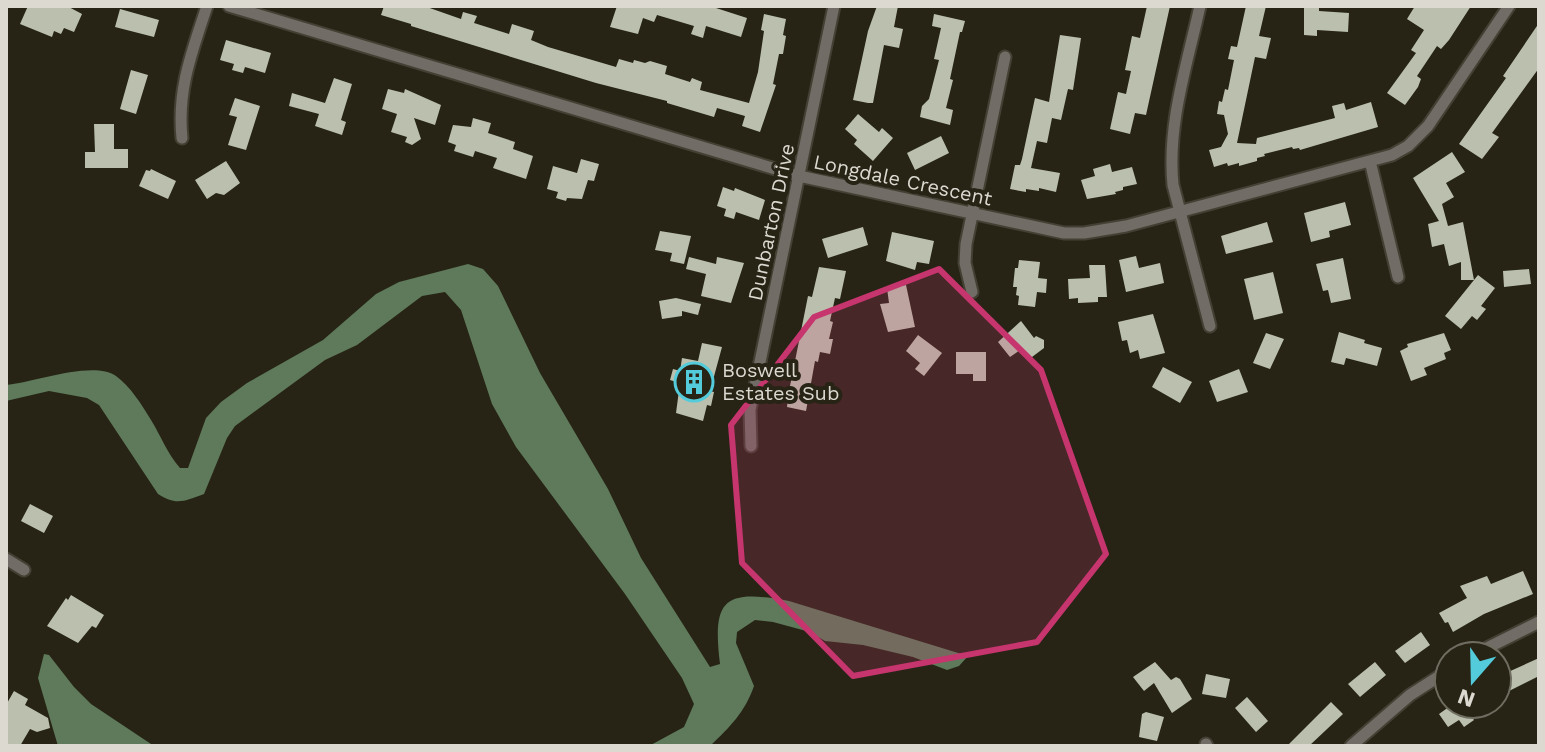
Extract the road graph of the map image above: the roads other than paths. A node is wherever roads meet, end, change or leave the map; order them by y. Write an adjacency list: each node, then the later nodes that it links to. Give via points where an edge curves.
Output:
1 (207, 6): 7 (street, via 182,84)
2 (229, 6): 9 (street, Longdale Crescent)
3 (834, 6): 9 (street, Dunbarton Drive)
4 (1200, 6): 10 (street, via 1172,141 1173,185)
5 (1509, 6): 8 (street, Longdale Crescent, via 1428,126 1408,146)
6 (1005, 57): 11 (street)
7 (182, 138)
8 (1370, 161): 10 (street, Longdale Crescent); 12 (street)
9 (799, 176): 11 (street, Longdale Crescent); 15 (street, Dunbarton Drive, via 750,410)
10 (1181, 212): 11 (street, Longdale Crescent, via 1084,233); 14 (street)
11 (972, 214): 13 (street, via 965,263)
12 (1398, 277)
13 (972, 292)
14 (1210, 326)
15 (751, 446)
16 (6, 559): 17 (street)
17 (24, 570)
18 (1539, 622): 19 (street)
19 (1503, 640)
20 (1433, 680): 21 (street)
21 (1351, 746)

